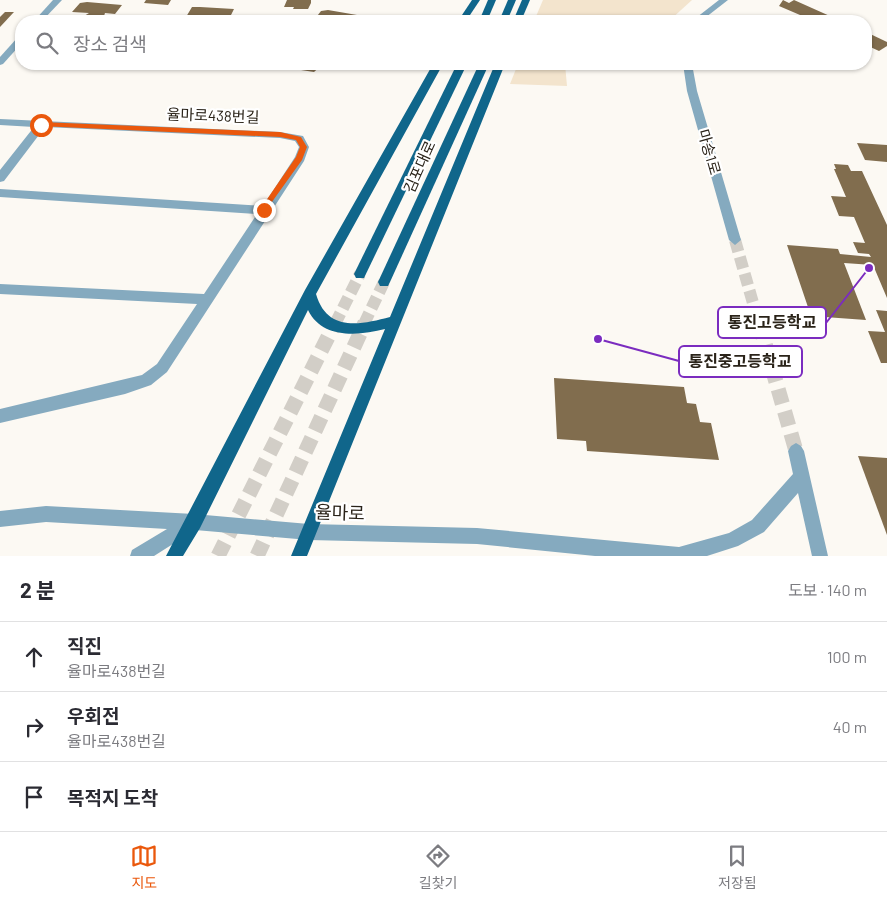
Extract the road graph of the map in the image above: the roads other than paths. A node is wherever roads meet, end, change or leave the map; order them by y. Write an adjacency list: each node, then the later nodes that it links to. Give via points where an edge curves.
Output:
1 (58, 0): 7 (street)
2 (476, 0): 8 (main road)
3 (492, 0): 9 (main road)
4 (512, 0): 10 (main road)
5 (526, 0): 11 (main road)
6 (724, 0): 12 (street)
7 (44, 15)
8 (466, 15)
9 (486, 15)
10 (506, 15)
11 (520, 15)
12 (704, 15)
13 (15, 46): 14 (street)
14 (0, 62)
15 (435, 70): 29 (main road)
16 (459, 70): 26 (main road, 김포대로)
17 (481, 70): 27 (main road, 김포대로)
18 (498, 70): 31 (main road)
19 (687, 70): 25 (street, 마송1로)
20 (0, 122): 21 (street, 율마로438번길)
21 (41, 125): 22 (street); 24 (street, 율마로438번길, via 299,138 304,147 300,158)
22 (0, 178)
23 (0, 193): 24 (street)
24 (264, 210): 30 (street, 율마로438번길)
25 (735, 240)
26 (360, 274)
27 (384, 282)
28 (0, 289): 30 (street)
29 (310, 294): 31 (main road, via 318,316 329,324 361,330); 36 (main road)
30 (207, 299): 32 (street, 율마로438번길, via 162,368 146,380)
31 (395, 322): 37 (main road)
32 (0, 416)
33 (796, 451): 34 (street)
34 (802, 476): 41 (street, via 758,526 732,540); 42 (street)
35 (0, 519): 36 (street, 율마로, via 46,514)
36 (194, 522): 37 (street, 율마로); 38 (street); 39 (main road)
37 (309, 532): 40 (main road); 41 (street, 율마로, via 477,536)
38 (138, 556)
39 (174, 556)
40 (299, 556)
41 (679, 556)
42 (820, 556)

